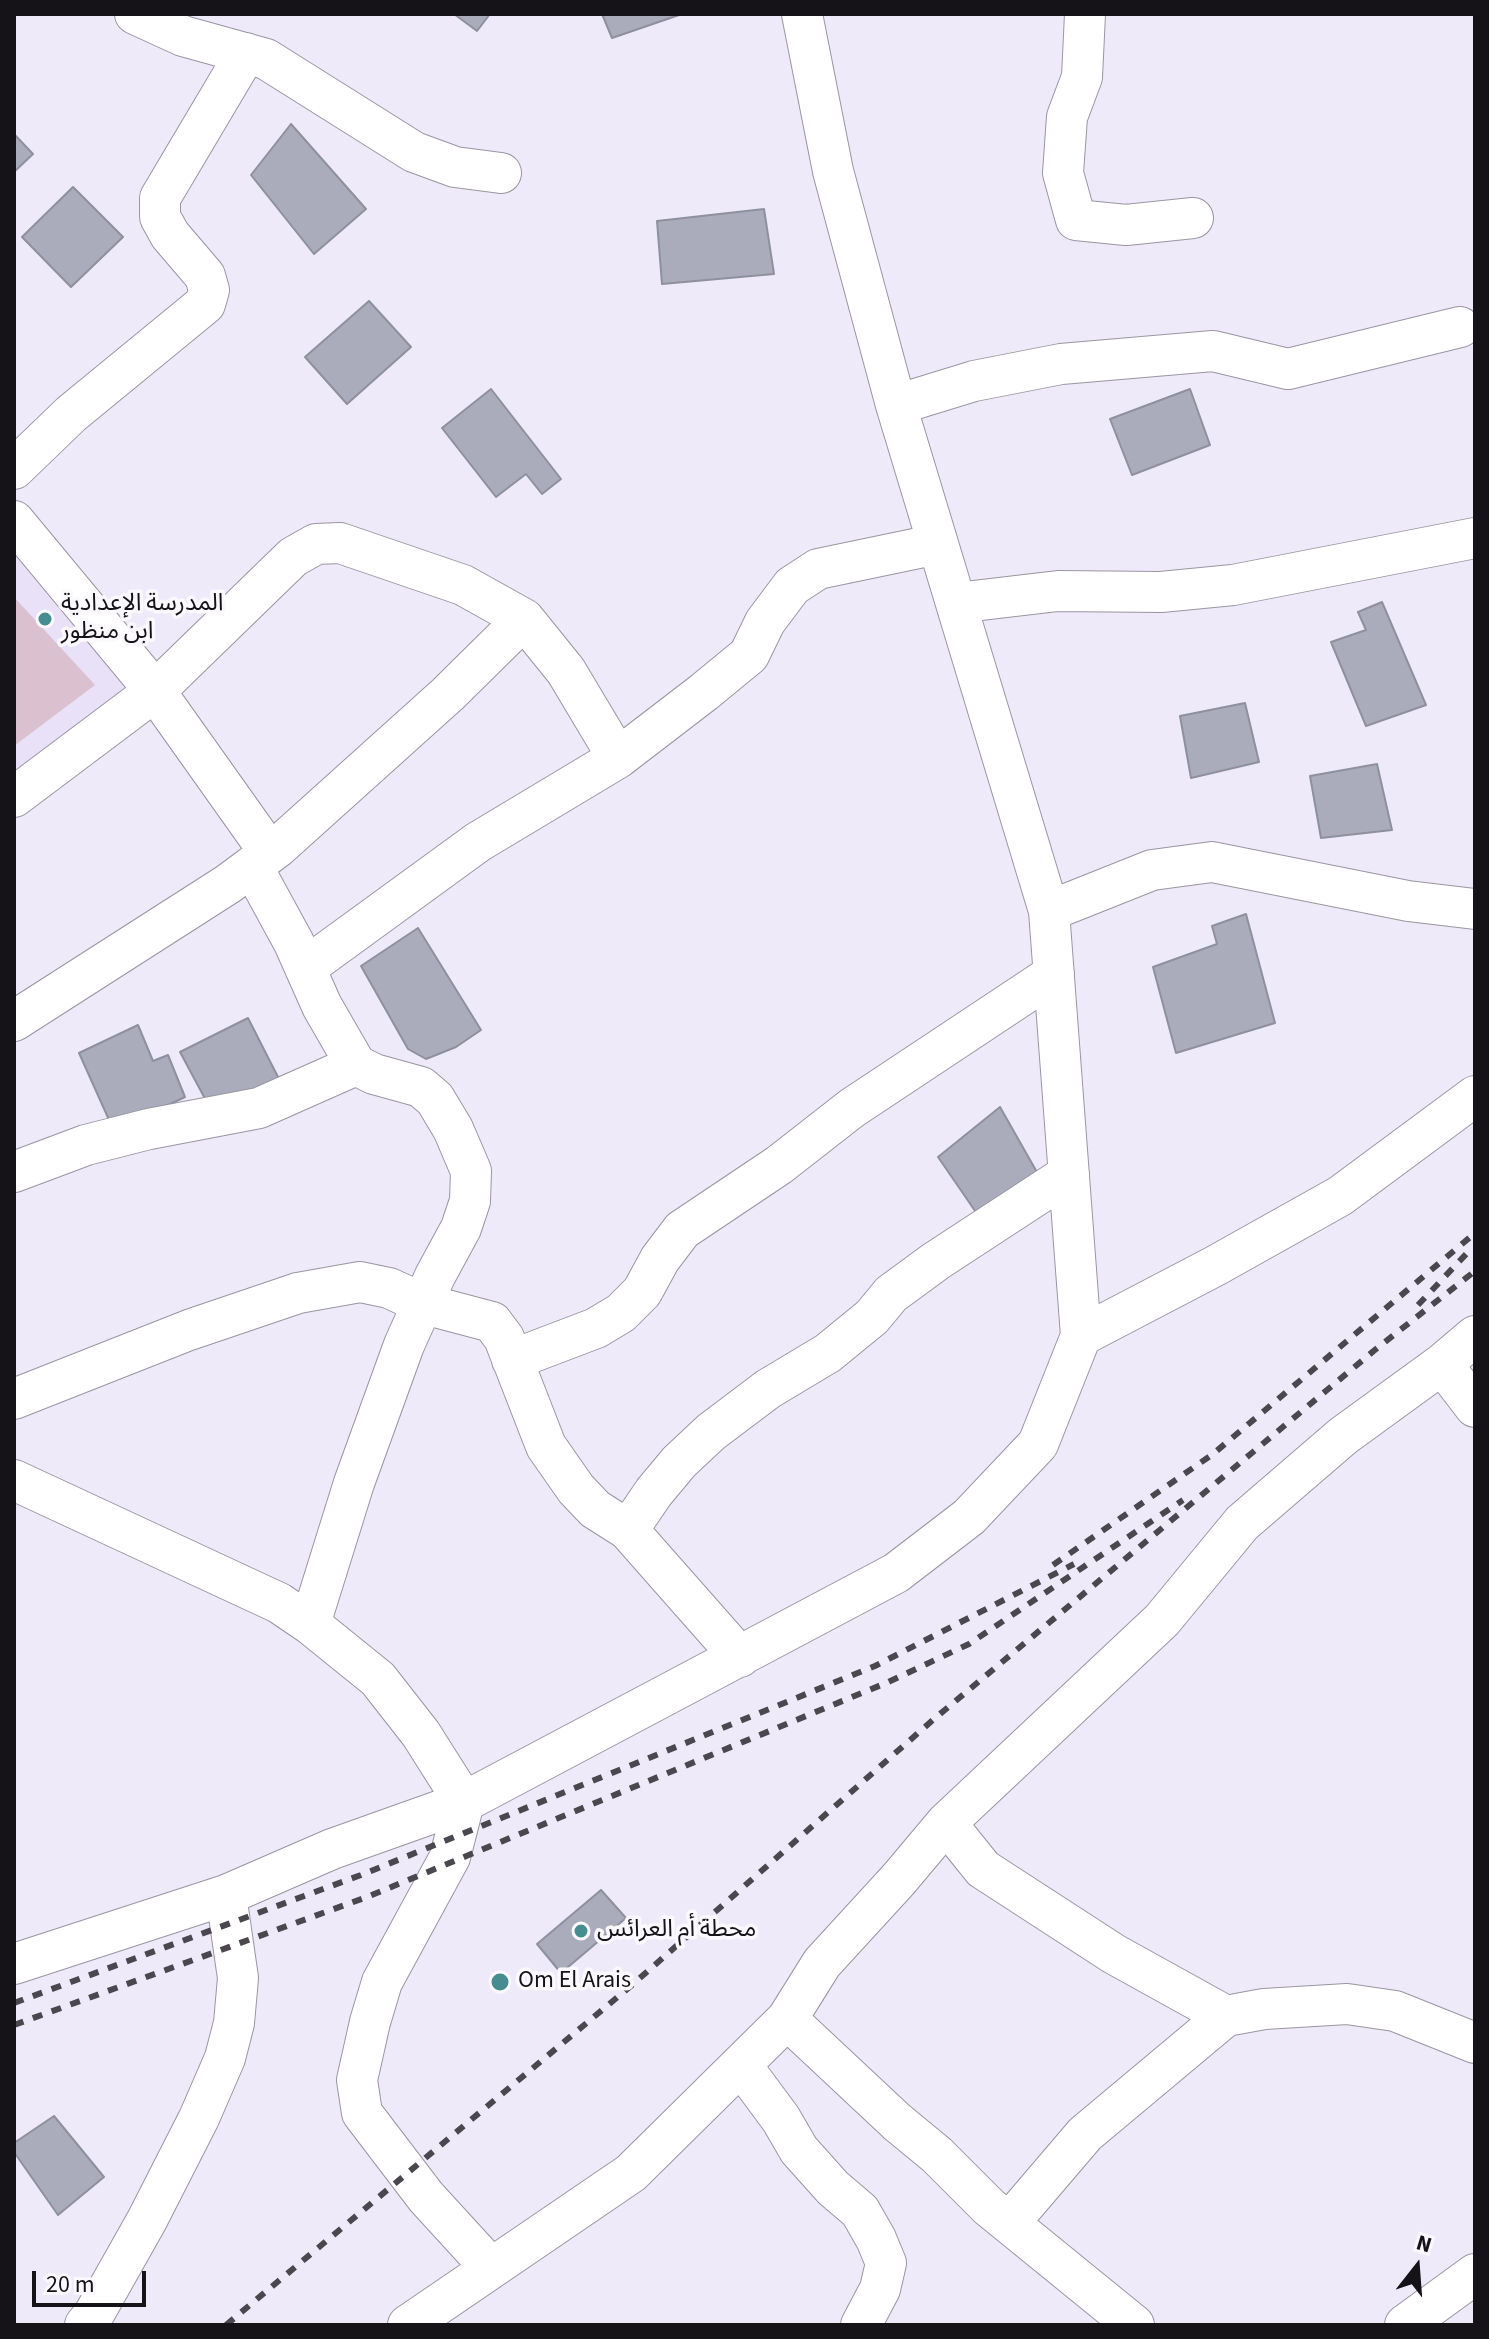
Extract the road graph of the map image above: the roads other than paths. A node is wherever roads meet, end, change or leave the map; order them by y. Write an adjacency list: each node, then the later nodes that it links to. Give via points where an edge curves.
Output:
1 (135, 14): 4 (street, via 183,36)
2 (802, 14): 8 (street, via 833,171)
3 (1085, 14): 6 (street, via 1082,77 1067,117 1063,173 1076,220 1126,225)
4 (246, 53): 5 (street, via 301,79 414,152 455,167); 9 (street, via 160,198 165,226 205,276 205,304)
5 (501, 173)
6 (1193, 218)
7 (1460, 327): 8 (street, via 1288,369 1213,351 1061,364 974,381)
8 (896, 405): 12 (street)
9 (14, 469)
10 (14, 521): 15 (street)
11 (1475, 538): 13 (street, via 1233,585 1161,592 1058,591)
12 (938, 544): 13 (street); 16 (street, via 818,569 792,586 749,655)
13 (956, 603): 20 (street)
14 (524, 619): 15 (street, via 463,585 372,552 340,543 316,544 293,557); 16 (street, via 566,671); 18 (street)
15 (155, 691): 17 (street); 18 (street)
16 (618, 758): 21 (street, via 478,842)
17 (14, 797)
18 (261, 860): 21 (street); 23 (street)
19 (1475, 909): 20 (street, via 1212,862 1152,870)
20 (1049, 911): 22 (street)
21 (305, 968): 24 (street)
22 (1054, 974): 27 (street); 31 (street, via 852,1108 767,1174 682,1230 642,1292 621,1313)
23 (14, 1021)
24 (356, 1065): 26 (street, via 259,1108 86,1145); 28 (street, via 421,1087 435,1099 471,1171 470,1201 461,1228)
25 (1475, 1096): 29 (street, via 1340,1196)
26 (14, 1172)
27 (1069, 1174): 29 (street); 36 (street, via 936,1261 891,1294 828,1353 711,1432 671,1472)
28 (424, 1304): 31 (street, via 492,1322); 33 (street, via 360,1282 298,1293); 37 (street, via 354,1483)
29 (1081, 1336): 38 (street, via 1038,1444 969,1517 896,1573)
30 (1475, 1336): 32 (street)
31 (512, 1360): 36 (street, via 546,1446 595,1509)
32 (1442, 1364): 34 (street); 40 (street, via 1343,1436 1242,1523 1162,1620)
33 (14, 1399)
34 (1475, 1407)
35 (14, 1480): 37 (street, via 279,1603)
36 (628, 1530): 38 (street)
37 (310, 1624): 39 (street, via 378,1679)
38 (740, 1657): 39 (street)
39 (464, 1802): 41 (street, via 332,1849); 48 (street, via 450,1857 382,1982 357,2080 362,2113 426,2197)
40 (946, 1823): 43 (street, via 983,1869 1114,1954); 44 (street, via 822,1963)
41 (226, 1895): 42 (street); 50 (street, via 238,1978 225,2058 147,2220)
42 (14, 1964)
43 (1226, 2016): 45 (street, via 1347,2004 1395,2011); 47 (street, via 1085,2134)
44 (787, 2019): 46 (street); 47 (street)
45 (1475, 2043)
46 (741, 2065): 48 (street, via 631,2173); 52 (street, via 799,2150 860,2211 876,2239 886,2263 880,2289)
47 (1009, 2223): 53 (street)
48 (491, 2268): 51 (street)
49 (1475, 2274): 54 (street)
50 (85, 2325)
51 (408, 2325)
52 (861, 2325)
53 (1134, 2325)
54 (1405, 2325)

